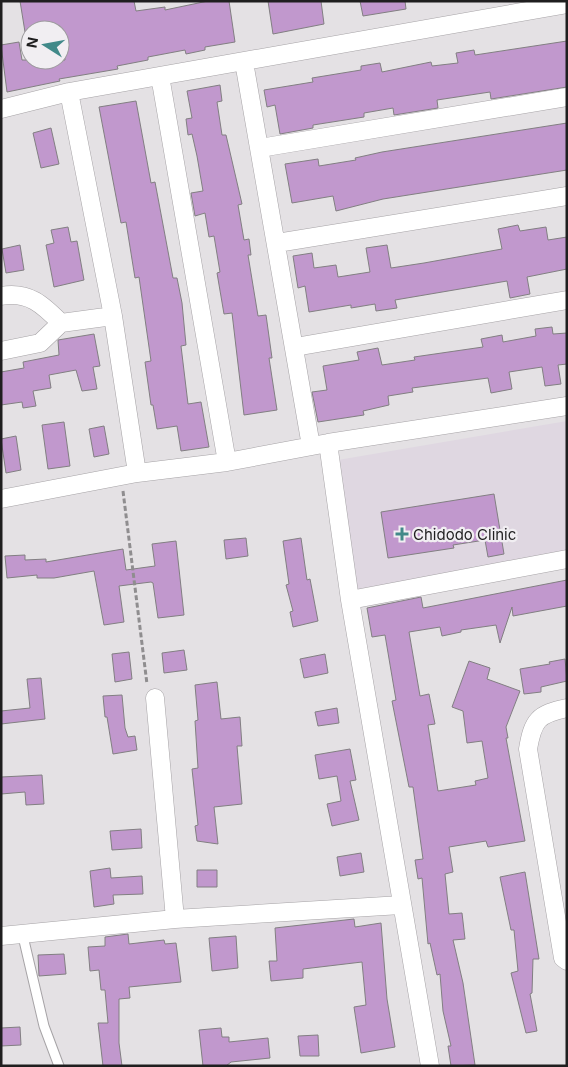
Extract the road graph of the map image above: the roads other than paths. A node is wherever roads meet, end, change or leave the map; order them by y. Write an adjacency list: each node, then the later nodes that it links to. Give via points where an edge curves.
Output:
1 (567, 4): 2 (street)
2 (244, 62): 3 (street); 7 (street)
3 (160, 76): 4 (street); 18 (street)
4 (69, 92): 6 (street); 12 (street)
5 (567, 97): 7 (street)
6 (1, 110)
7 (260, 148): 9 (street)
8 (567, 196): 9 (street)
9 (277, 243): 14 (street)
10 (1, 296): 13 (street, via 24,297 40,302)
11 (567, 300): 14 (street)
12 (113, 316): 13 (street); 19 (street)
13 (61, 323): 15 (street, via 40,343)
14 (295, 347): 17 (street)
15 (1, 351)
16 (567, 406): 17 (street)
17 (319, 445): 18 (street); 22 (street)
18 (227, 462): 19 (street)
19 (129, 474): 20 (street)
20 (1, 499)
21 (567, 559): 22 (street)
22 (350, 600): 25 (street)
23 (155, 698): 26 (street)
24 (567, 708): 29 (street, via 546,712 532,729 528,749 563,958)
25 (401, 905): 26 (street); 31 (street)
26 (174, 919): 27 (street)
27 (22, 932): 28 (street); 30 (lane, via 44,1026)
28 (1, 936)
29 (567, 961)
30 (59, 1066)
31 (430, 1066)

